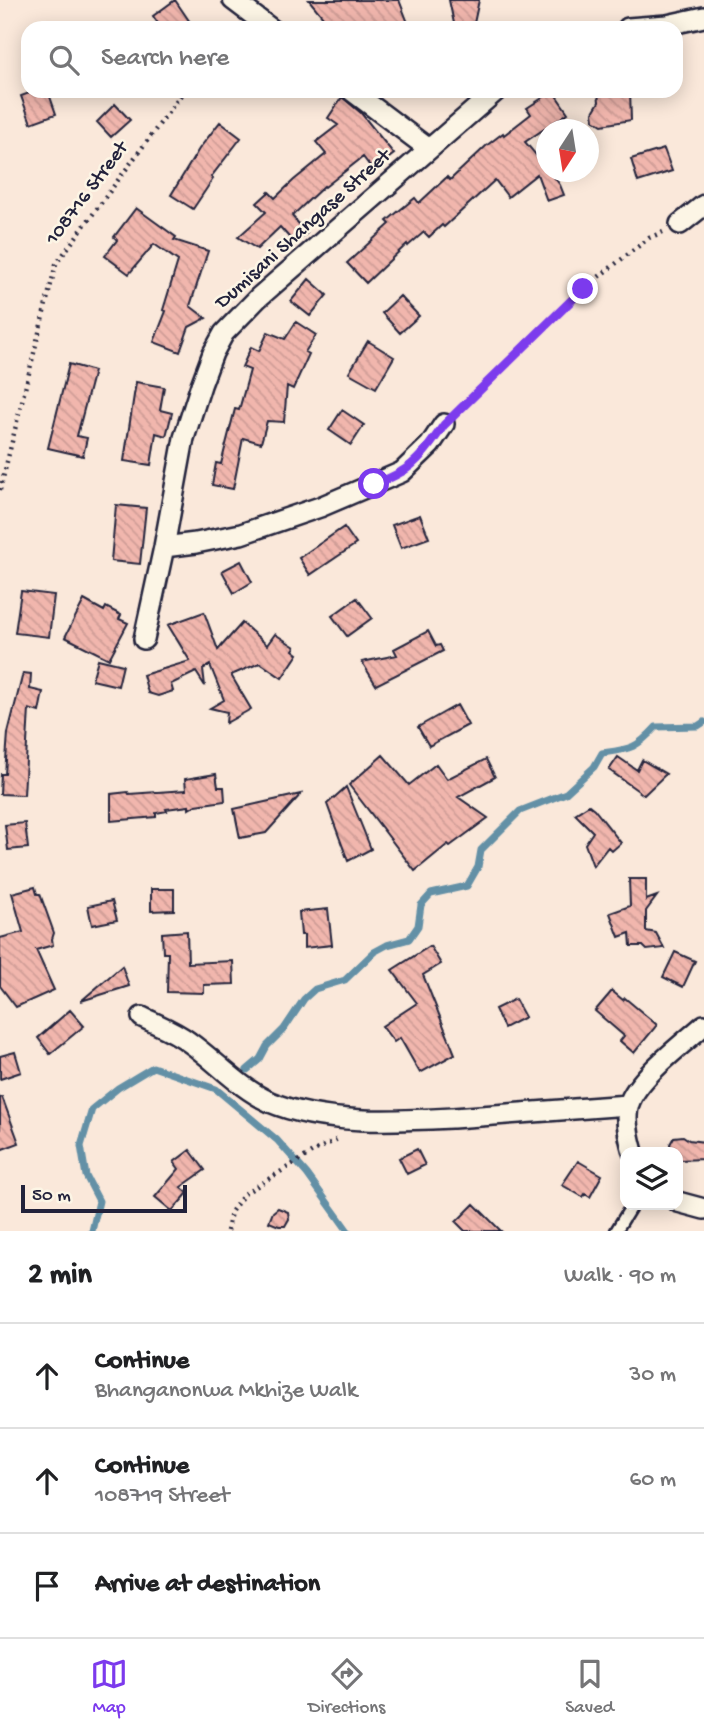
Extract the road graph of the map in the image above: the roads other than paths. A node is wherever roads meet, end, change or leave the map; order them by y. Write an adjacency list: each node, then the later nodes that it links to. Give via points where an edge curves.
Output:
1 (243, 3): 3 (street)
2 (704, 17): 4 (street)
3 (262, 21)
4 (683, 22)
5 (361, 98): 7 (street)
6 (488, 98): 7 (street, Dumisani Shangase Street)
7 (429, 149): 11 (street, Dumisani Shangase Street, via 224,333 184,438)
8 (704, 205): 9 (street)
9 (680, 224)
10 (444, 425): 11 (street, via 402,472 320,508 241,534)
11 (164, 547): 12 (street, Dumisani Shangase Street)
12 (144, 639)
13 (142, 1017): 15 (street, via 188,1041 268,1101 318,1115 399,1121)
14 (704, 1025): 15 (street, via 653,1071)
15 (628, 1105): 16 (street)
16 (632, 1147)
17 (683, 1203): 18 (street)
18 (704, 1209)
19 (629, 1210): 20 (lane)
20 (616, 1231)

